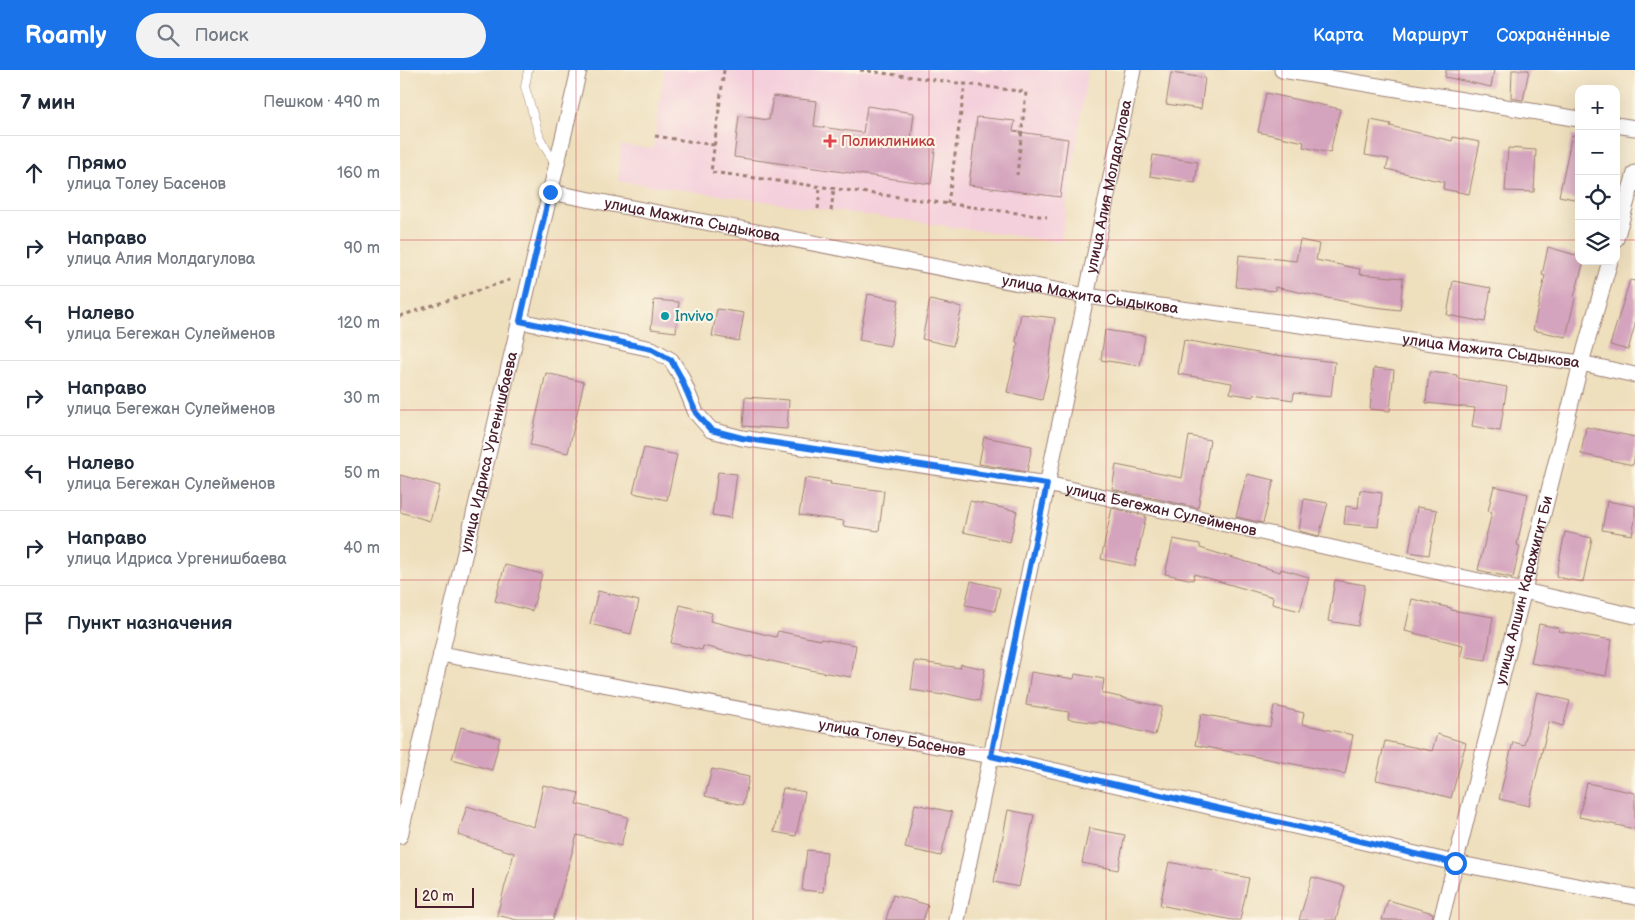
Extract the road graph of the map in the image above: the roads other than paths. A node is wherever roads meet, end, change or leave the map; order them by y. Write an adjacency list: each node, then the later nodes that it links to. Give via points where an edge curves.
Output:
1 (528, 70): 8 (lane, via 527,96 540,138)
2 (579, 70): 8 (street, улица Идриса Ургенишбаева)
3 (1133, 70): 13 (street, улица Алия Молдагулова)
4 (1282, 70): 5 (street)
5 (1575, 118)
6 (1620, 126): 7 (street)
7 (1635, 128)
8 (556, 167): 10 (street, улица Идриса Ургенишбаева)
9 (1635, 173): 11 (street)
10 (550, 192): 13 (street, улица Мажита Сыдыкова); 14 (street, улица Идриса Ургенишбаева)
11 (1620, 225)
12 (1609, 265): 15 (street, улица Алшин Каражигит Би)
13 (1086, 296): 15 (street, улица Мажита Сыдыкова); 17 (street, улица Алия Молдагулова)
14 (520, 321): 17 (street, улица Бегежан Сулейменов, via 652,349 671,360 696,413 711,430 742,438); 20 (street, улица Идриса Ургенишбаева)
15 (1581, 363): 16 (street, улица Мажита Сыдыкова); 18 (street, улица Алшин Каражигит Би)
16 (1635, 375)
17 (1047, 484): 18 (street, улица Бегежан Сулейменов); 21 (street, улица Алия Молдагулова)
18 (1524, 590): 19 (street, улица Бегежан Сулейменов); 23 (street, улица Алшин Каражигит Би)
19 (1635, 616)
20 (441, 654): 21 (street, улица Толеу Басенов); 22 (street, улица Идриса Ургенишбаева)
21 (991, 756): 23 (street, улица Толеу Басенов); 25 (street, улица Алия Молдагулова)
22 (400, 836)
23 (1455, 863): 24 (street, улица Толеу Басенов); 26 (street, улица Алшин Каражигит Би)
24 (1635, 897)
25 (957, 920)
26 (1441, 920)

